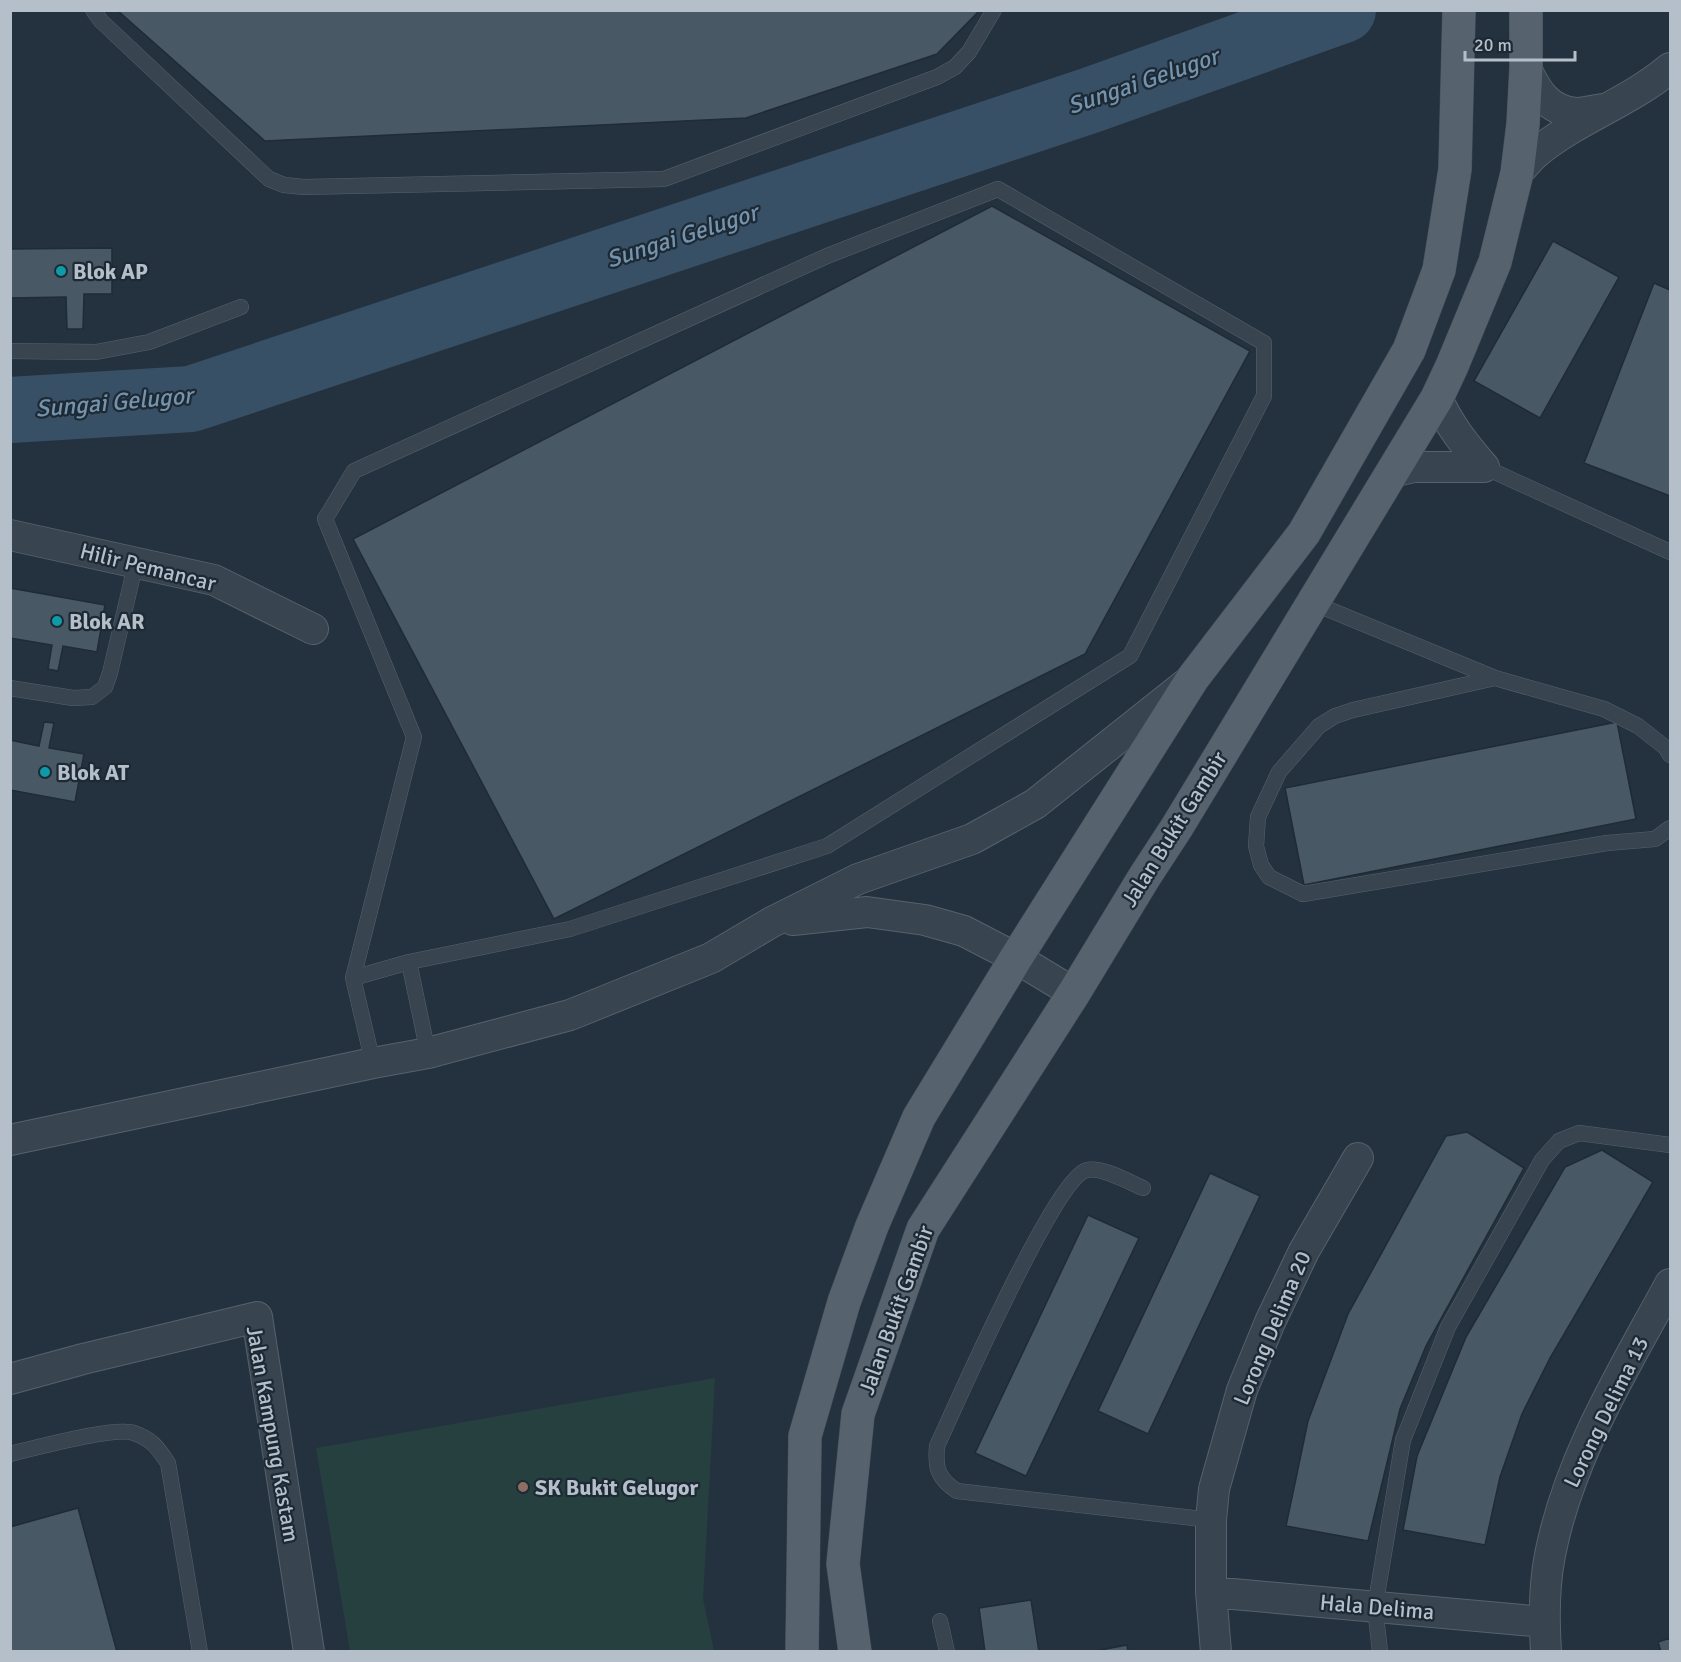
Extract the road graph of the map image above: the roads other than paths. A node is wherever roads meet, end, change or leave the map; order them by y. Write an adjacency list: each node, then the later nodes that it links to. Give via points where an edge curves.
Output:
1 (93, 10): 2 (lane, via 269,179 304,187 664,180 937,77 955,67 969,52)
2 (994, 10)
3 (1459, 10): 19 (main road, Jalan Bukit Gambir, via 1455,169 1439,270 1409,351 1304,533)
4 (1526, 10): 5 (main road, Jalan Bukit Gambir)
5 (1526, 68): 7 (street, via 1534,86 1557,108 1575,113); 8 (main road, Jalan Bukit Gambir)
6 (1671, 68): 7 (street)
7 (1607, 108): 8 (street, via 1534,154)
8 (1517, 173): 11 (main road, Jalan Bukit Gambir, via 1495,262)
9 (241, 307): 10 (lane, via 149,342 96,352)
10 (10, 351)
11 (1437, 398): 12 (street, via 1457,435); 13 (main road, Jalan Bukit Gambir)
12 (1484, 467): 13 (street, via 1414,467); 15 (lane)
13 (1392, 472): 17 (main road, Jalan Bukit Gambir)
14 (10, 535): 16 (street, Hilir Pemancar)
15 (1671, 552)
16 (136, 562): 18 (street, Hilir Pemancar, via 213,580); 21 (lane, via 105,687 92,697 73,698)
17 (1313, 603): 20 (lane); 28 (main road, Jalan Bukit Gambir)
18 (313, 629)
19 (1193, 678): 24 (street, via 1035,804 972,839 858,879); 25 (main road, Jalan Bukit Gambir)
20 (1495, 678): 22 (lane, via 1604,710 1638,726); 23 (lane, via 1353,710 1319,726 1279,772 1258,817 1256,846 1269,877 1303,894 1607,843 1655,839)
21 (10, 688)
22 (1671, 755)
23 (1671, 828)
24 (772, 922): 25 (street, via 867,912 925,920 964,931); 29 (street, via 711,958 570,1015)
25 (1016, 958): 28 (street); 45 (main road, Jalan Bukit Gambir, via 919,1117 844,1302 805,1436)
26 (409, 962): 27 (lane); 27 (lane, via 570,929 827,846 1130,656 1264,396 1264,343 998,189 827,255 354,471 325,519 414,737); 29 (lane)
27 (353, 978): 30 (lane)
28 (1074, 993): 46 (main road, Jalan Bukit Gambir, via 923,1228 858,1414 843,1564)
29 (428, 1053): 30 (street)
30 (374, 1063): 31 (street)
31 (10, 1140)
32 (1671, 1145): 40 (lane, via 1579,1133 1559,1141 1542,1160 1448,1327 1403,1440)
33 (1358, 1158): 38 (street, Lorong Delima 20, via 1304,1251 1242,1390 1214,1489)
34 (1143, 1188): 38 (lane, via 1098,1170 1086,1170 1071,1181 1020,1268 937,1446 936,1461 946,1484 957,1491)
35 (1671, 1284): 42 (street, Lorong Delima 13, via 1581,1453 1559,1513 1549,1558)
36 (10, 1379): 44 (street, Jalan Kampung Kastam, via 257,1317)
37 (10, 1454): 43 (lane, via 100,1433 132,1431 154,1443 168,1463)
38 (1210, 1520): 39 (street, Lorong Delima 20)
39 (1211, 1592): 40 (street, Hala Delima); 48 (street, Lorong Delima 20)
40 (1375, 1607): 42 (street, Hala Delima); 49 (lane)
41 (940, 1621): 47 (lane)
42 (1544, 1622): 50 (street, Lorong Delima 13)
43 (200, 1652)
44 (309, 1652)
45 (802, 1652)
46 (855, 1652)
47 (947, 1652)
48 (1216, 1652)
49 (1380, 1652)
50 (1546, 1652)

